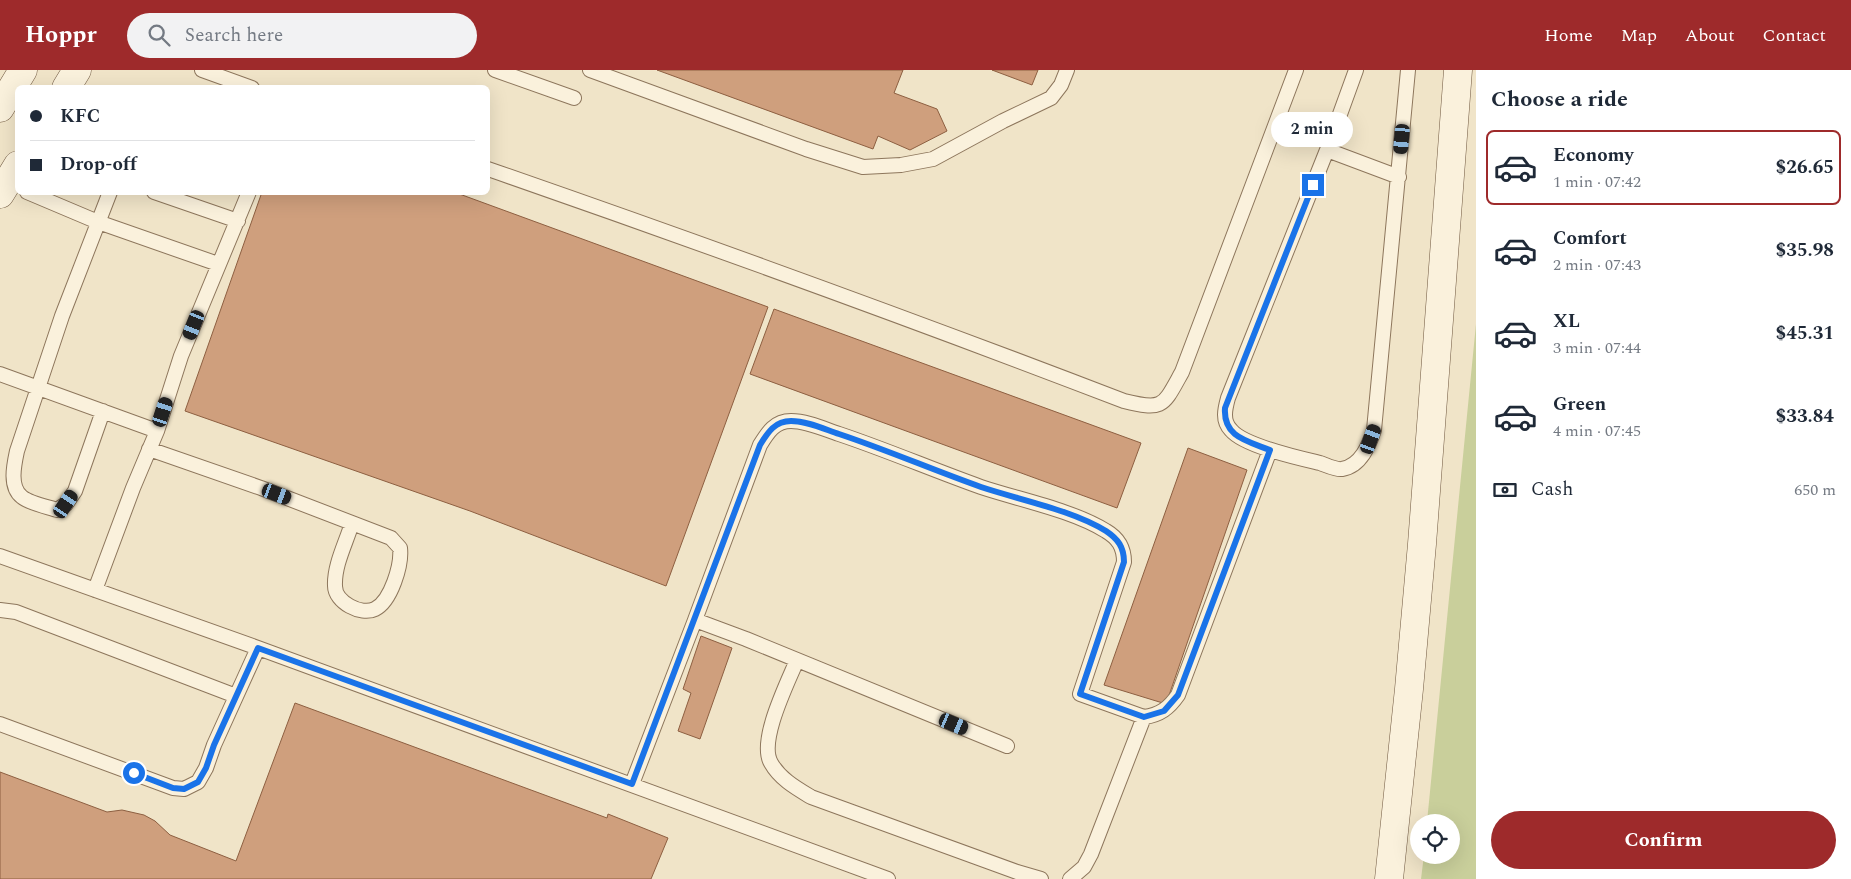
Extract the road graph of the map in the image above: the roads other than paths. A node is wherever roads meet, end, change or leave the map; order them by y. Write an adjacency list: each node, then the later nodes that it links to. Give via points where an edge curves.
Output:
1 (23, 70): 12 (street)
2 (202, 70): 10 (lane)
3 (494, 70): 11 (lane)
4 (590, 70): 5 (lane, via 863,167 933,160 1051,98)
5 (1067, 70)
6 (1296, 70): 14 (lane, via 1182,372 1164,400 1150,407 1124,401 931,327)
7 (1356, 70): 13 (lane)
8 (1408, 70): 15 (lane)
9 (1458, 70): 44 (street, via 1420,564)
10 (244, 85)
11 (574, 98)
12 (0, 108)
13 (1327, 150): 15 (lane); 28 (lane, via 1225,408 1226,425 1232,432)
14 (490, 170)
15 (1399, 177): 28 (lane, via 1374,430 1368,449 1355,464 1341,469)
16 (37, 195): 21 (lane)
17 (109, 195): 21 (lane)
18 (163, 195): 20 (lane)
19 (248, 195): 20 (lane)
20 (238, 220): 22 (lane)
21 (98, 222): 22 (lane); 24 (lane)
22 (218, 264): 26 (lane, via 181,356)
23 (0, 374): 24 (lane)
24 (39, 387): 25 (lane); 25 (lane, via 13,469 13,480 22,498 57,510 66,504 80,481)
25 (104, 411): 26 (lane)
26 (157, 430): 27 (lane)
27 (149, 449): 29 (lane); 31 (lane)
28 (1270, 450): 37 (lane, via 1178,695 1164,711)
29 (352, 523): 29 (lane, via 391,538 400,548 394,583 383,604 374,609 363,611 336,596 336,572)
30 (0, 556): 31 (lane)
31 (95, 590): 34 (lane)
32 (0, 610): 36 (lane, via 16,612)
33 (695, 620): 35 (lane); 37 (lane, via 760,445 771,428 781,422 808,424 1084,520 1118,539 1124,562 1080,694); 40 (lane)
34 (258, 648): 36 (lane); 40 (lane)
35 (797, 660): 39 (lane); 42 (lane, via 770,729 768,747 769,761 784,779 811,797)
36 (236, 696): 38 (lane, via 206,768 198,782 184,789 173,788)
37 (1144, 717): 43 (lane, via 1091,854 1084,867)
38 (0, 724)
39 (1007, 746)
40 (632, 784): 41 (lane)
41 (888, 879)
42 (1041, 879)
43 (1070, 879)
44 (1389, 879)

